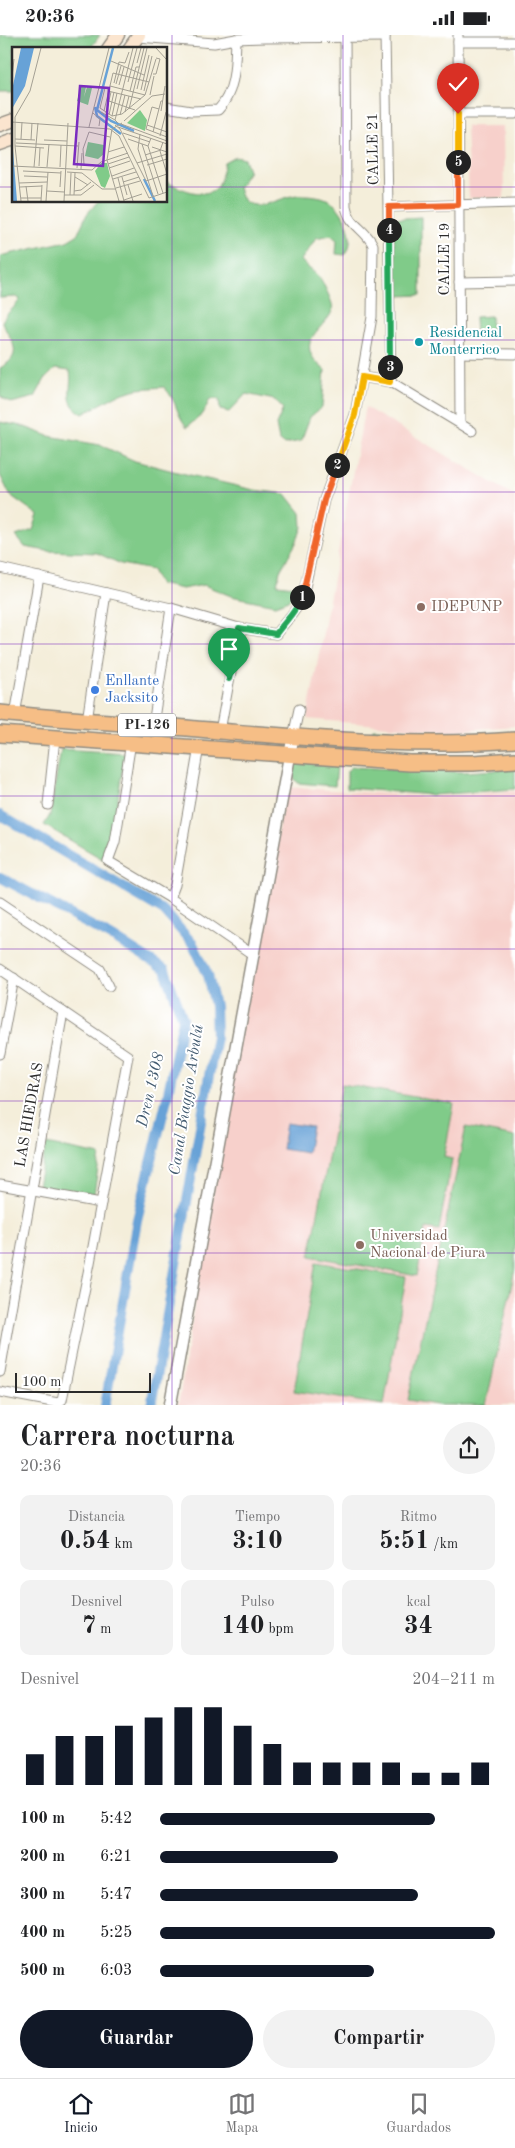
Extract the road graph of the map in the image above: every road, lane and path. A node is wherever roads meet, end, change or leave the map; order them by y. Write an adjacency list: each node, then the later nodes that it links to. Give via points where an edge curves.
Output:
1 (118, 35): 8 (main road)
2 (139, 36): 5 (street, via 214,43); 9 (main road)
3 (385, 36): 4 (street); 19 (street, CALLE 21)
4 (345, 37): 5 (street); 24 (street, via 346,205 350,219 369,236 373,250 372,317)
5 (236, 39): 10 (street, via 234,78 225,103 218,110)
6 (458, 39): 7 (street); 11 (street, CALLE 19)
7 (515, 42)
8 (109, 47)
9 (131, 47)
10 (168, 107)
11 (458, 114): 12 (street); 18 (street, CALLE 19)
12 (515, 114)
13 (12, 121): 14 (main road)
14 (0, 125)
15 (12, 140): 16 (main road)
16 (0, 144)
17 (515, 203): 18 (street)
18 (458, 205): 19 (street); 21 (street, CALLE 19)
19 (389, 207): 25 (street, CALLE 21)
20 (515, 281): 21 (street)
21 (459, 282): 22 (street, CALLE 19)
22 (460, 353): 23 (street); 26 (street, CALLE 19)
23 (515, 354)
24 (362, 377): 25 (street); 32 (street, via 355,415 324,500 297,611 276,634)
25 (390, 382): 26 (street)
26 (460, 422): 27 (street)
27 (472, 431)
28 (0, 568): 29 (street)
29 (39, 577): 30 (street); 34 (street)
30 (106, 593): 31 (street); 35 (street)
31 (171, 609): 32 (street); 36 (street)
32 (239, 628): 37 (street)
33 (299, 709): 39 (street)
34 (7, 714): 35 (highway, PI-126)
35 (87, 721): 36 (highway, PI-126)
36 (153, 725): 37 (highway, PI-126)
37 (220, 731): 39 (highway, PI-126)
38 (0, 734): 40 (highway, PI-126)
39 (293, 737): 41 (highway, via 472,744); 44 (street)
40 (55, 738): 42 (highway, PI-126); 46 (street)
41 (515, 740)
42 (131, 742): 43 (highway, PI-126); 47 (street, via 115,842 108,861)
43 (198, 747): 44 (highway, PI-126); 47 (street, via 175,885)
44 (289, 755): 45 (highway, via 410,763); 49 (street)
45 (515, 760)
46 (48, 805)
47 (170, 898): 49 (street)
48 (0, 902): 52 (street, via 100,969)
49 (252, 954): 61 (street)
50 (0, 969): 51 (street)
51 (14, 978): 53 (street); 54 (street)
52 (110, 986)
53 (63, 1012): 56 (street, LAS HIEDRAS); 57 (street, via 128,1056)
54 (0, 1054)
55 (0, 1185): 56 (street)
56 (31, 1190): 57 (street); 58 (street, LAS HIEDRAS)
57 (101, 1203): 60 (street, via 62,1401 58,1403)
58 (1, 1360): 59 (street, LAS HIEDRAS)
59 (0, 1372)
60 (0, 1392)
61 (170, 1405)

